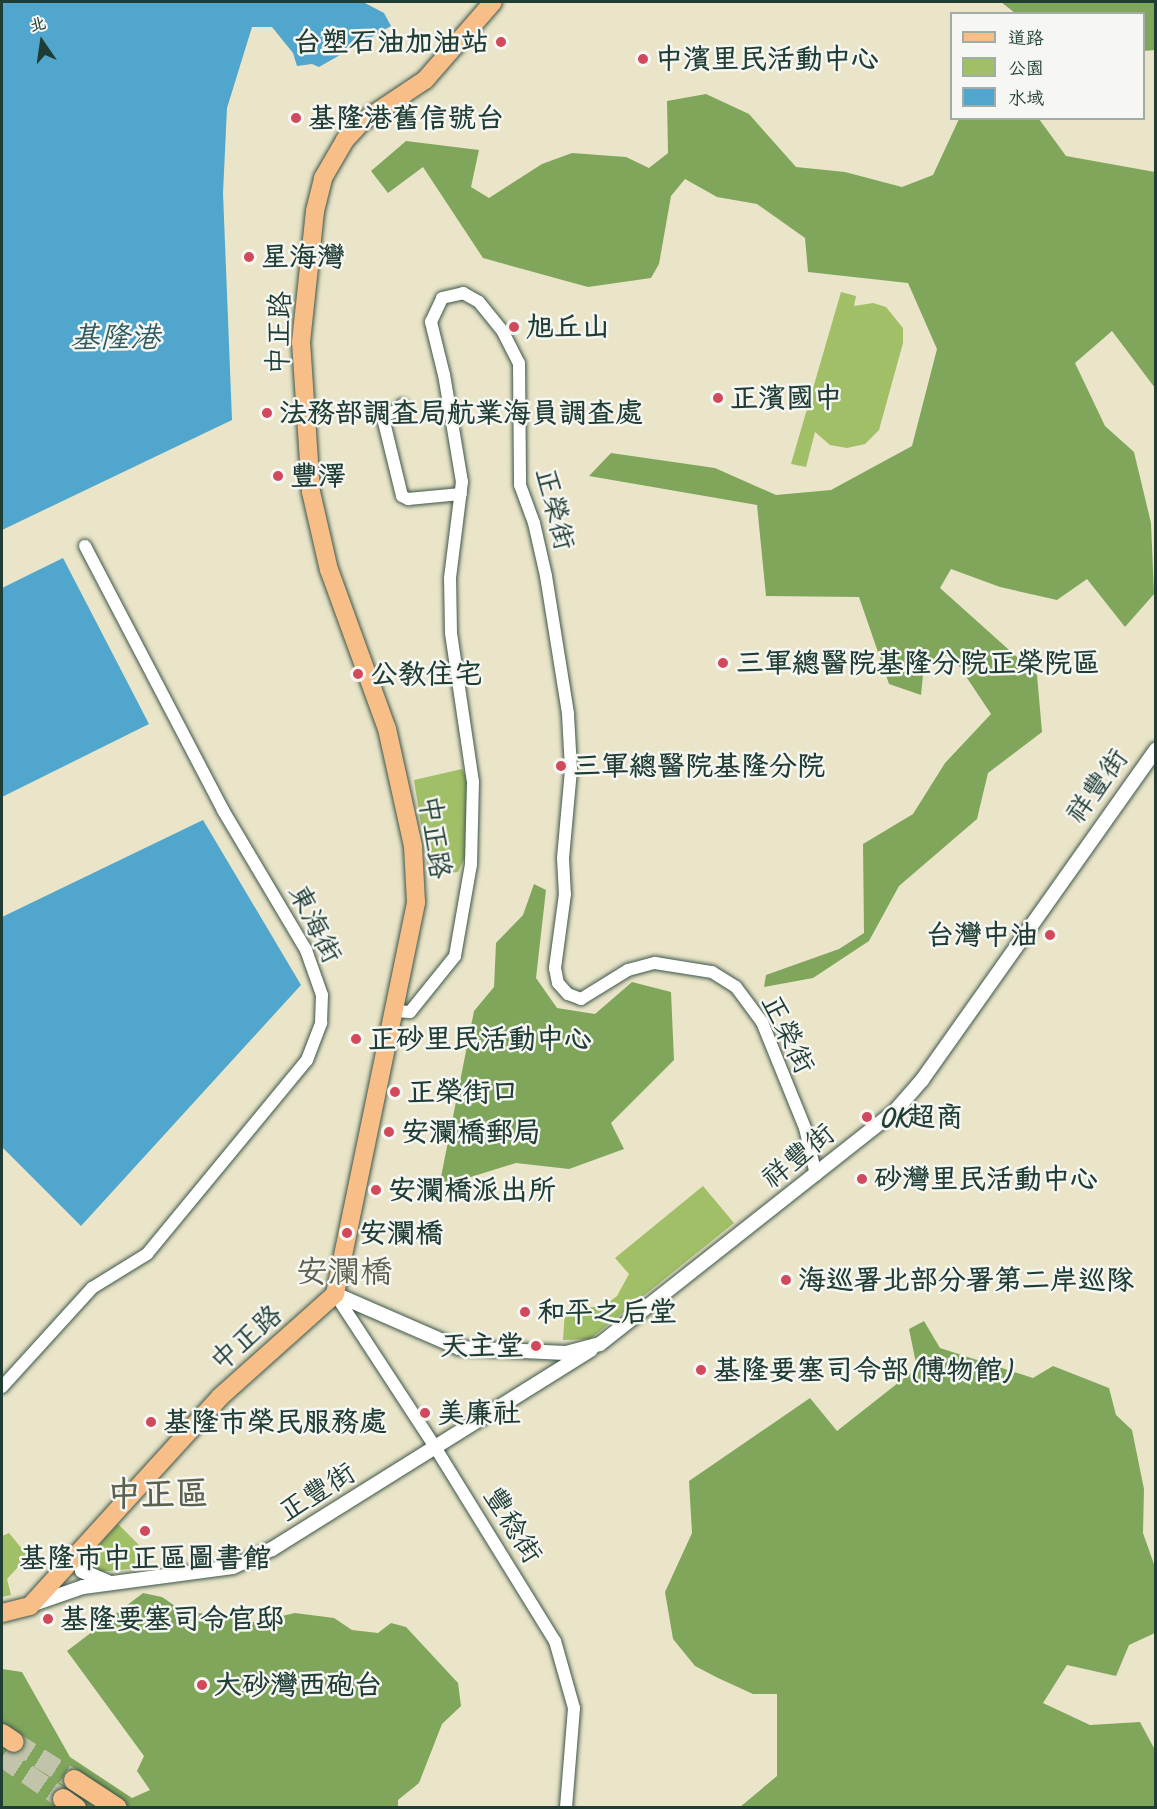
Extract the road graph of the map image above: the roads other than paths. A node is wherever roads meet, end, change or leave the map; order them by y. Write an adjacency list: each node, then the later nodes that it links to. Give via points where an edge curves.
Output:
1 (493, 2): 6 (main road, 中正路, via 425,80 362,122 333,159 317,199 302,332 311,492 318,533 387,729 413,846 416,909)
2 (402, 405): 3 (street, via 400,410 384,415 384,422 402,496 408,499)
3 (461, 494): 6 (street, 正榮街, via 450,552 451,633 473,782 471,864 455,956 410,1012); 7 (street, 正榮街, via 444,375 431,322 442,298 463,293 479,302 503,332 519,363 520,486 534,523 546,576 568,714 571,770 565,894 555,968 558,983 568,994 581,999 628,970 655,963 712,972 736,987 762,1022 805,1128)
4 (85, 546): 12 (street, 東海街, via 223,810 306,950 321,995 321,1023 307,1060 147,1254 92,1288)
5 (1155, 750): 7 (street, 祥豐街, via 922,1080 894,1112)
6 (395, 1011): 8 (main road, 中正路, via 368,1121)
7 (816, 1175): 9 (street, 祥豐街)
8 (335, 1294): 10 (street, 祥豐街, via 459,1348); 13 (street, 豐稔街); 14 (main road, 中正路, via 220,1397)
9 (600, 1344): 10 (street, 祥豐街); 11 (street, 正豐街)
10 (550, 1353): 11 (street, via 557,1359)
11 (554, 1376): 13 (street, 正豐街)
12 (2, 1387)
13 (435, 1447): 15 (street, 正豐街, via 300,1533 233,1568); 20 (street, 豐稔街, via 555,1641 574,1708)
14 (78, 1552): 15 (street, via 77,1562 82,1571); 16 (main road, 中正路)
15 (114, 1583): 16 (street, 正豐街, via 83,1587)
16 (30, 1606): 17 (main road)
17 (2, 1613)
18 (74, 1780): 19 (highway)
19 (117, 1808)
20 (566, 1808)

